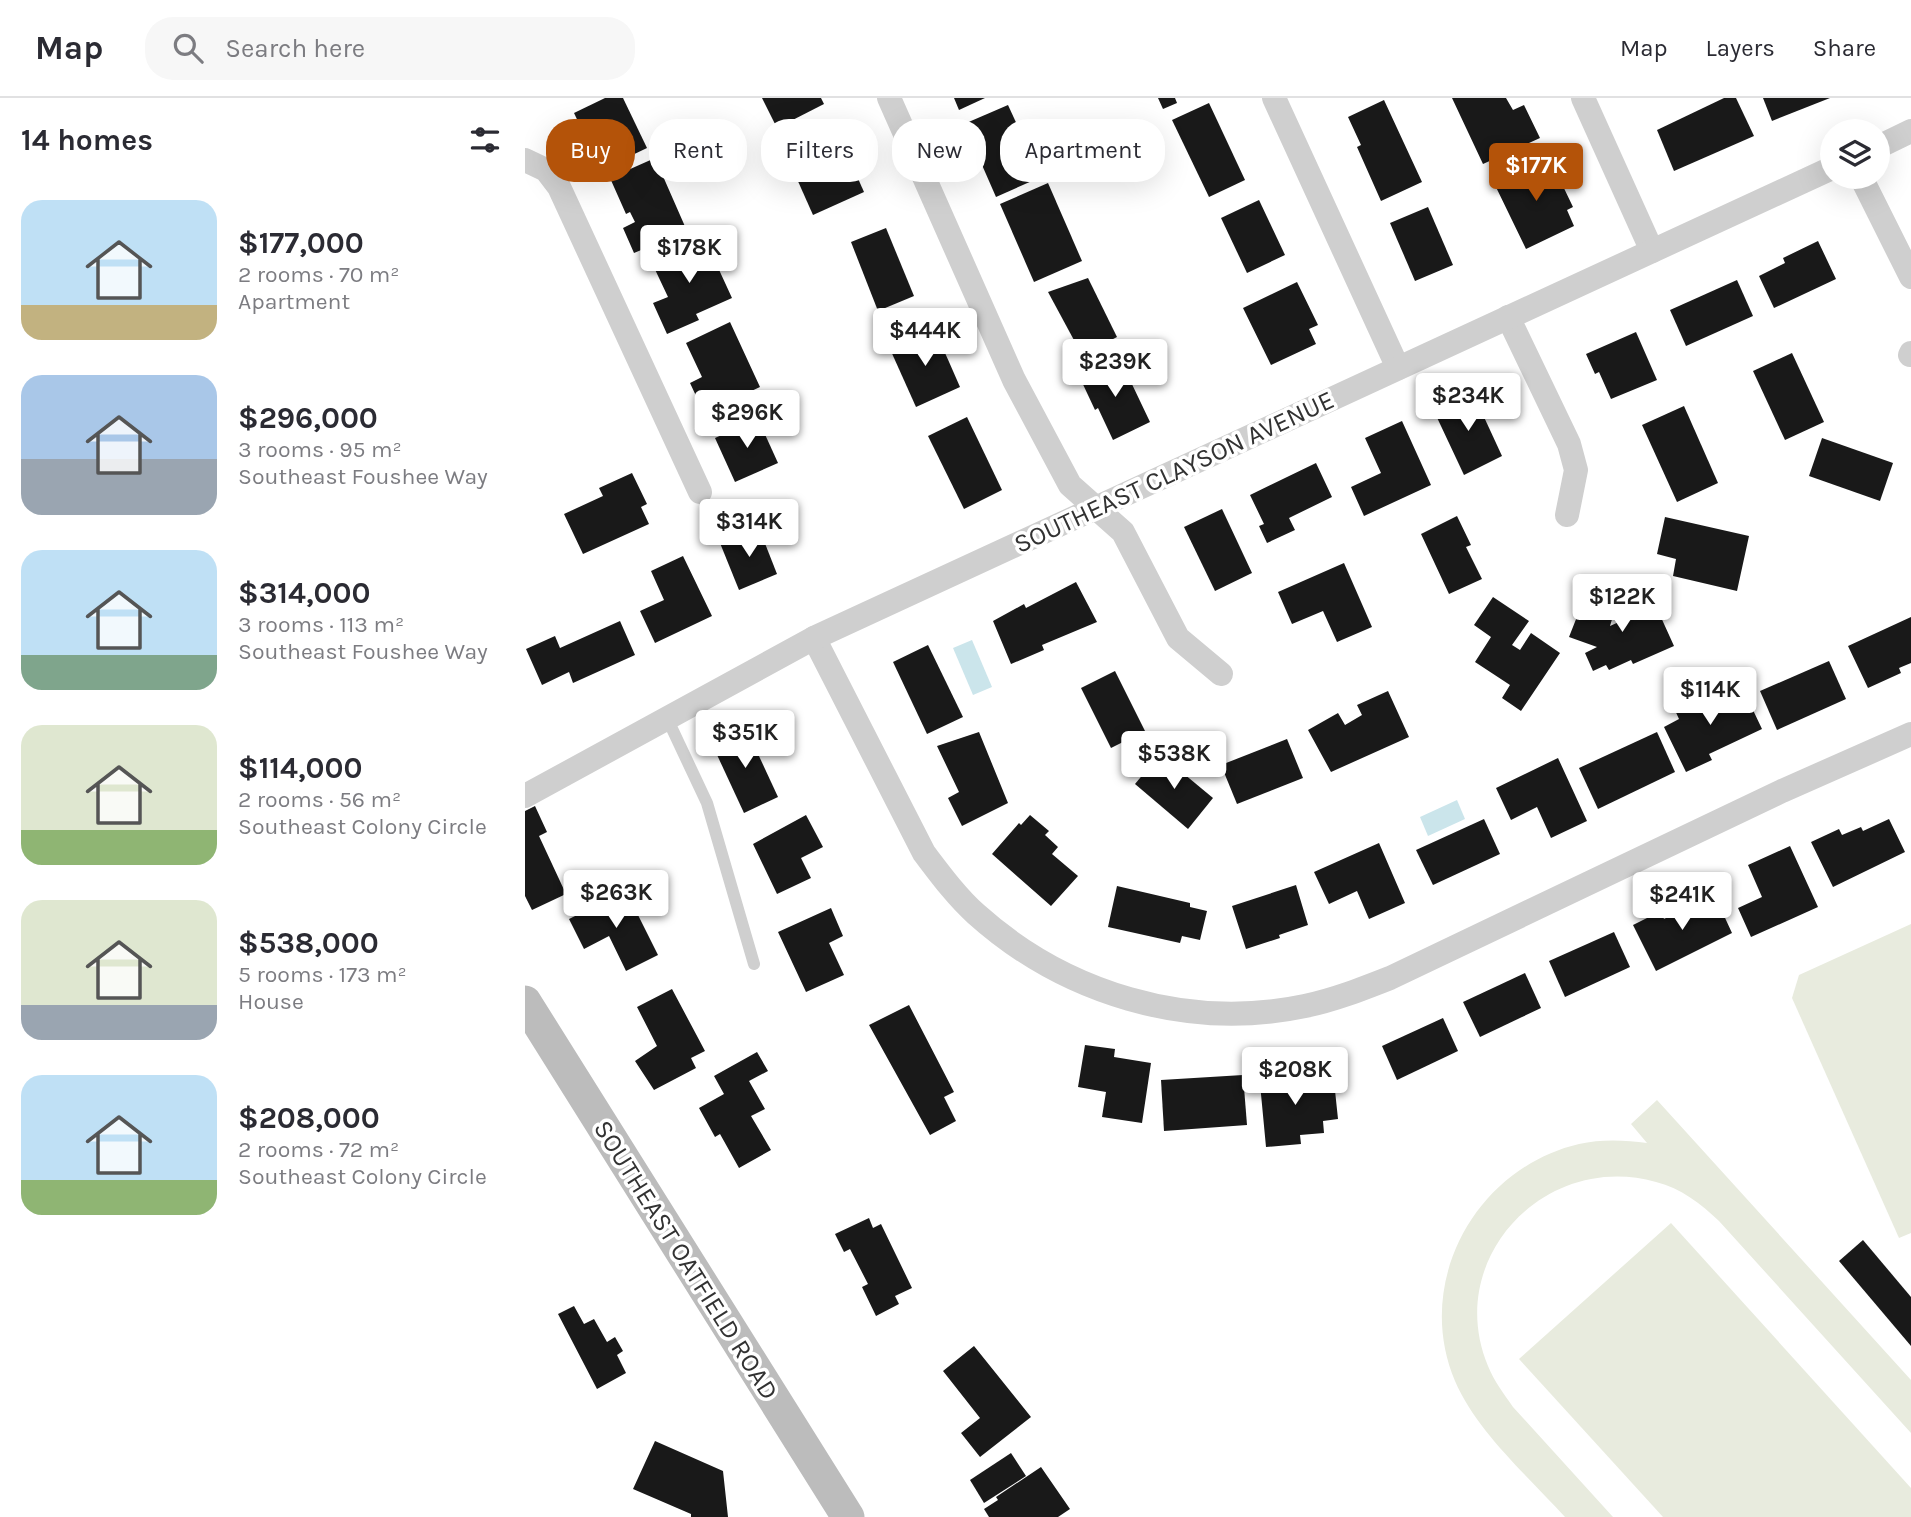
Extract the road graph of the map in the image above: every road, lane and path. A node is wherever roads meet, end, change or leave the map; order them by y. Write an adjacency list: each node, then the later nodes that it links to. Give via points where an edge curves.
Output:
1 (889, 98): 14 (street, via 1014,380 1070,485)
2 (1274, 98): 12 (street)
3 (1583, 98): 9 (street)
4 (1911, 131): 5 (street)
5 (1890, 141)
6 (525, 160): 13 (street, via 546,170 559,187)
7 (1820, 174): 9 (street, SOUTHEAST CLAYSON AVENUE)
8 (1867, 189): 10 (street)
9 (1652, 251): 11 (street, SOUTHEAST CLAYSON AVENUE)
10 (1911, 277)
11 (1508, 317): 12 (street, SOUTHEAST CLAYSON AVENUE); 15 (street, via 1569,444 1576,470)
12 (1398, 368): 14 (street, SOUTHEAST CLAYSON AVENUE)
13 (699, 492)
14 (1095, 508): 16 (street, SOUTHEAST CLAYSON AVENUE); 17 (street, via 1123,532 1178,638)
15 (1567, 515)
16 (814, 638): 18 (street, SOUTHEAST CLAYSON AVENUE); 19 (street, via 924,853 974,912 1009,941 1082,984 1124,999 1214,1014 1304,1007 1369,986)
17 (1221, 674)
18 (667, 718): 20 (street, SOUTHEAST CLAYSON AVENUE); 21 (lane, via 707,803)
19 (1911, 734)
20 (525, 796)
21 (754, 964)
22 (525, 1002): 23 (main road, SOUTHEAST OATFIELD ROAD)
23 (848, 1517)

